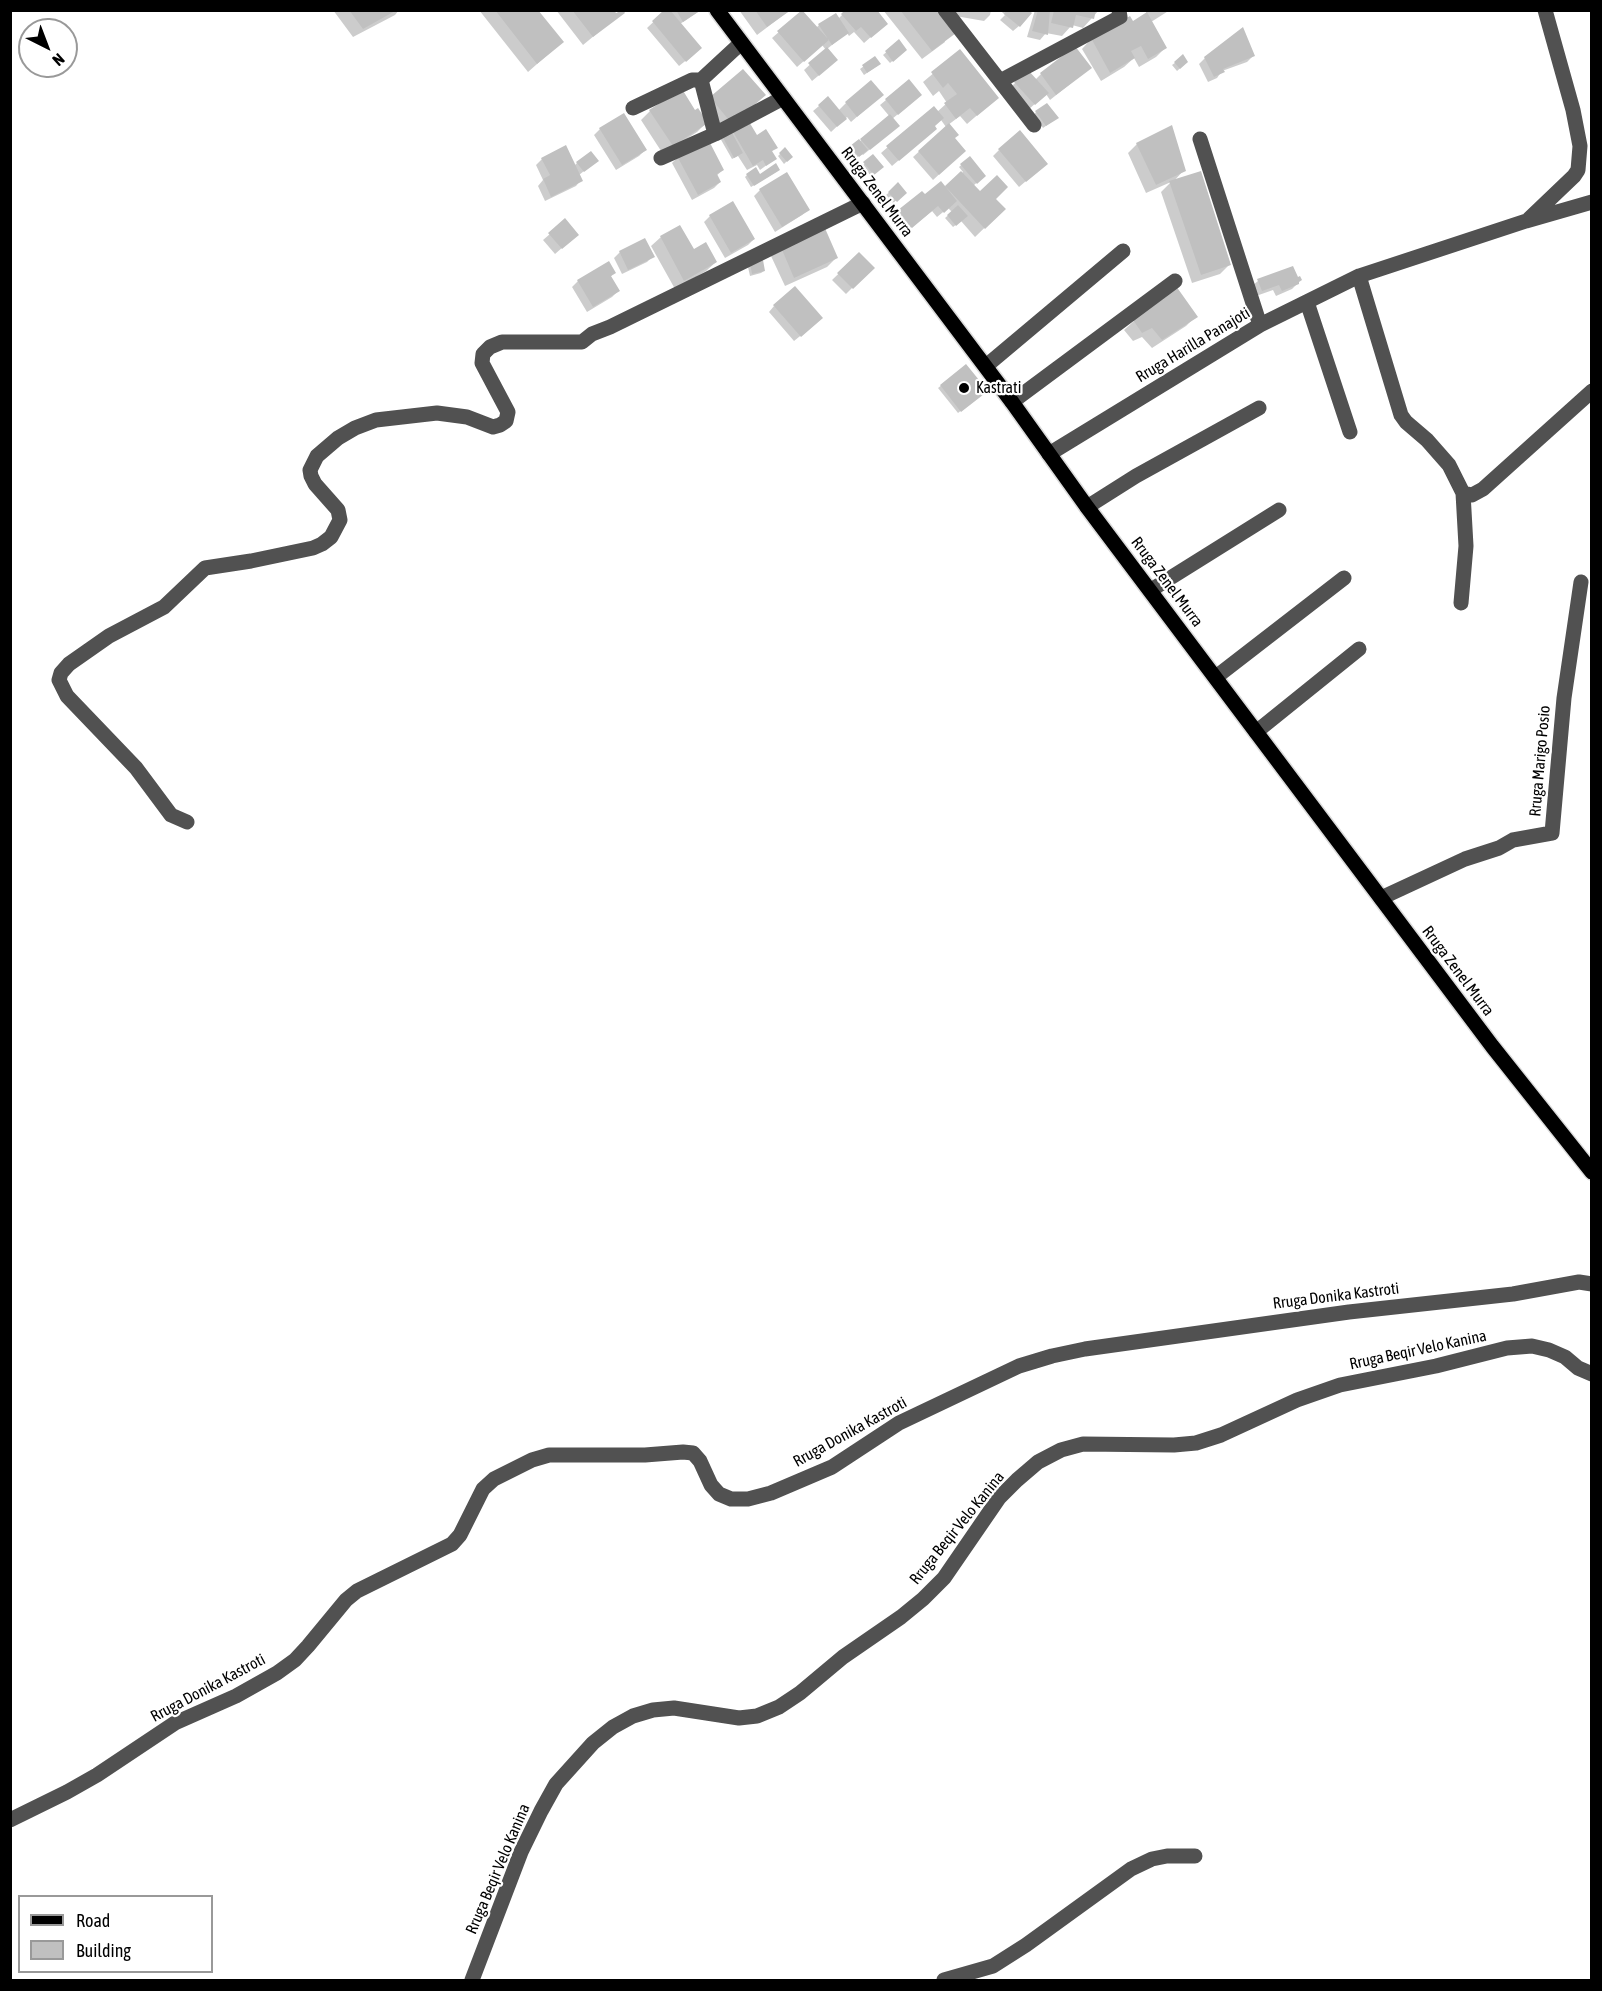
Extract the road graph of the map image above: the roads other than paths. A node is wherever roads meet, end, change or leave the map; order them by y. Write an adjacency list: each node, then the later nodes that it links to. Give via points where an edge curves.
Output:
1 (717, 10): 5 (main road, Rruga Zenel Murra)
2 (945, 10): 7 (street)
3 (1119, 10): 7 (street, via 1120,17)
4 (1545, 10): 16 (street, via 1573,110 1580,146 1578,170)
5 (741, 43): 6 (street); 8 (main road, Rruga Zenel Murra)
6 (701, 80): 9 (street, via 692,80); 11 (street)
7 (1000, 81): 10 (street)
8 (783, 98): 11 (street); 15 (main road, Rruga Zenel Murra)
9 (633, 108)
10 (1034, 125)
11 (715, 134): 13 (street)
12 (1200, 139): 21 (street)
13 (661, 158)
14 (1592, 202): 16 (street, Rruga Harilla Panajoti)
15 (863, 203): 22 (main road, Rruga Zenel Murra); 38 (street, via 582,342 502,342 490,347 483,354 482,363 508,412 506,421 493,428 467,417 437,413 376,420 355,428 317,456 310,470 315,484 338,510 340,520 322,544 205,568 164,607 109,636 69,664 59,680 67,696 136,768 171,815)
16 (1526, 221): 18 (street, Rruga Harilla Panajoti)
17 (1123, 251): 22 (street)
18 (1359, 276): 20 (street, Rruga Harilla Panajoti); 28 (street, via 1401,415 1449,465)
19 (1175, 281): 24 (street)
20 (1307, 302): 21 (street, Rruga Harilla Panajoti); 26 (street)
21 (1260, 325): 27 (street, Rruga Harilla Panajoti)
22 (986, 366): 24 (main road, Rruga Zenel Murra)
23 (1592, 391): 28 (street, via 1483,489 1472,495)
24 (1012, 402): 27 (main road, Rruga Zenel Murra)
25 (1259, 408): 29 (street)
26 (1350, 432)
27 (1049, 454): 29 (main road, Rruga Zenel Murra)
28 (1463, 493): 34 (street, via 1466,546)
29 (1087, 507): 33 (main road, Rruga Zenel Murra)
30 (1279, 510): 33 (street)
31 (1344, 578): 36 (street)
32 (1581, 582): 39 (street, Rruga Marigo Posio, via 1564,698 1552,833 1513,840)
33 (1151, 590): 36 (main road, Rruga Zenel Murra)
34 (1461, 603)
35 (1359, 649): 37 (street)
36 (1216, 677): 37 (main road, Rruga Zenel Murra)
37 (1256, 732): 39 (main road, Rruga Zenel Murra)
38 (187, 822)
39 (1381, 898): 40 (main road, Rruga Zenel Murra)
40 (1592, 1172)
41 (1592, 1284): 43 (street, Rruga Donika Kastroti, via 1579,1282 1513,1294 1349,1312 1052,1356 1010,1370 899,1423 832,1467 748,1499 719,1494 700,1461 683,1452 549,1455 532,1460 494,1479 483,1489 452,1544 346,1599 309,1646 278,1673 175,1724 97,1775)
42 (1592, 1374): 45 (street, Rruga Beqir Velo Kanina, via 1549,1350 1532,1346 1507,1348 1340,1385 1196,1443 1083,1444 1038,1462 999,1498 960,1557 923,1599 779,1707 739,1718 674,1708 653,1710 633,1716 593,1743 556,1784 541,1811 521,1852)
43 (10, 1820)
44 (1196, 1856): 46 (street, via 1167,1856 1131,1869 993,1966)
45 (472, 1980)
46 (944, 1980)

